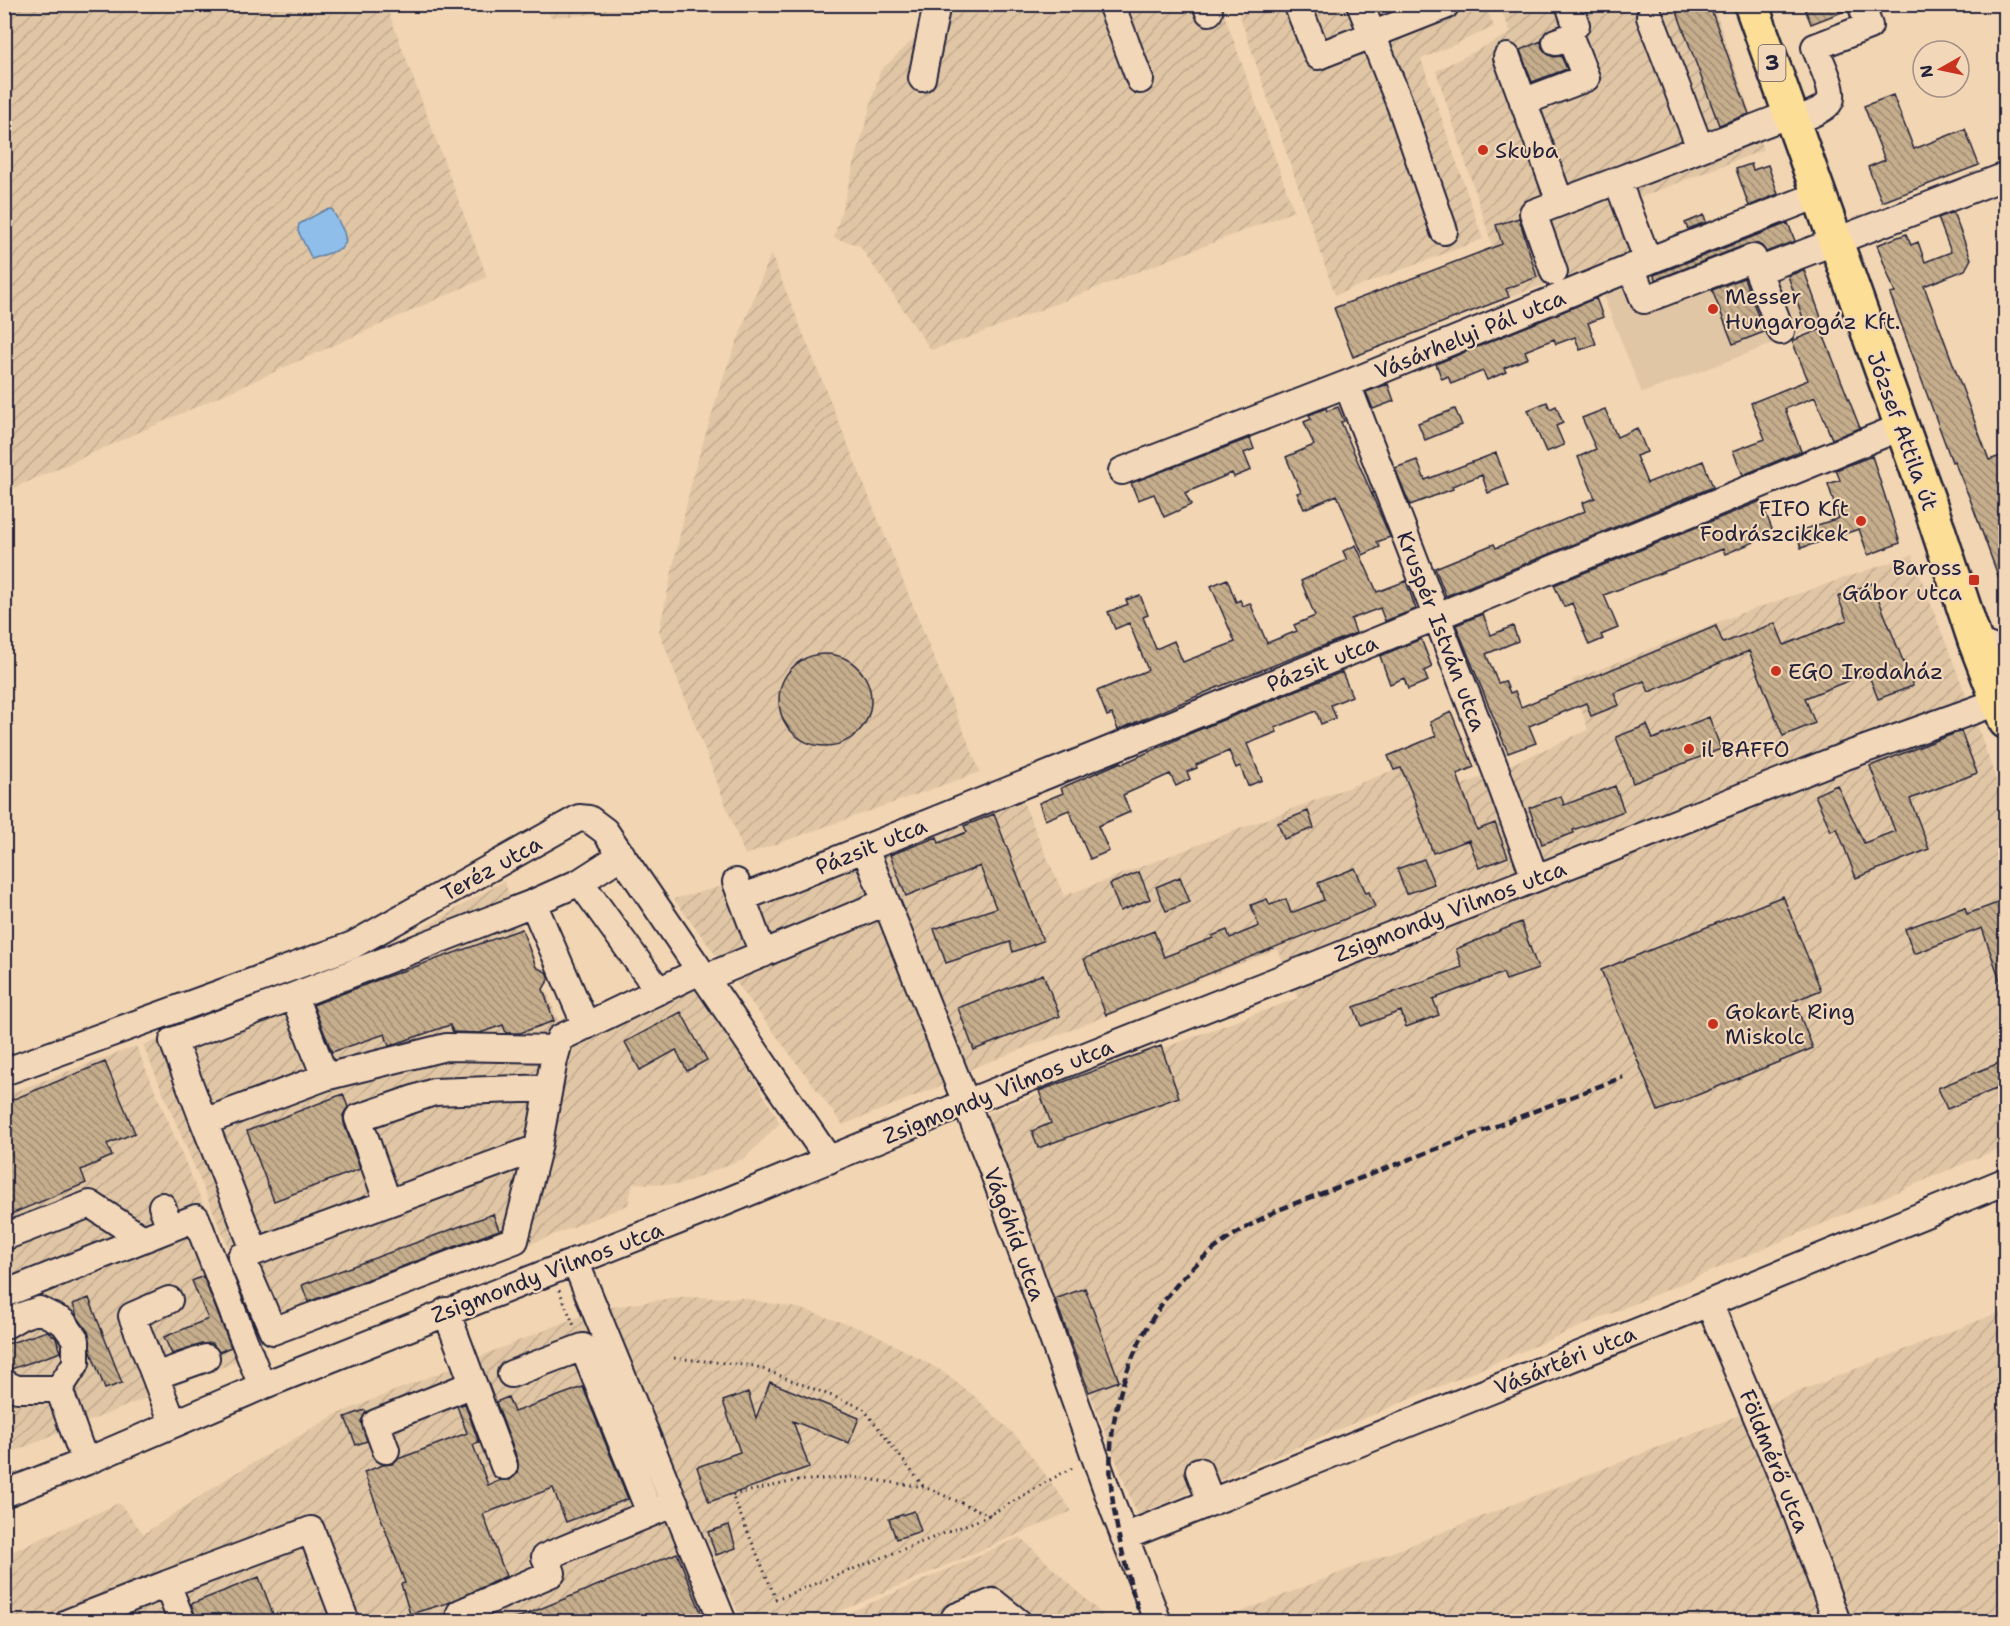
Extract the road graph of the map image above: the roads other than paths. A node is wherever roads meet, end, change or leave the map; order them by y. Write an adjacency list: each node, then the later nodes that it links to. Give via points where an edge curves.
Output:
1 (937, 4): 12 (street)
2 (1111, 4): 13 (street)
3 (1297, 4): 9 (street, via 1317,56)
4 (1360, 4): 9 (street)
5 (1751, 4): 15 (main road, József Attila út / 3)
6 (1861, 4): 15 (street, via 1869,26 1815,47 1832,91 1831,101)
7 (1445, 6): 9 (street)
8 (1650, 17): 16 (street)
9 (1372, 35): 21 (street)
10 (1556, 42): 14 (street, via 1570,37 1586,78)
11 (1507, 57): 14 (street)
12 (922, 78)
13 (1140, 80)
14 (1523, 102): 20 (street)
15 (1791, 118): 16 (street); 19 (main road, József Attila út / 3)
16 (1700, 148): 18 (street)
17 (2006, 176): 22 (street)
18 (1617, 180): 20 (street); 23 (street)
19 (1818, 195): 22 (main road, József Attila út / 3); 23 (street, Vásárhelyi Pál utca)
20 (1560, 202): 25 (street, via 1533,213)
21 (1444, 231)
22 (1835, 243): 24 (street); 28 (main road, József Attila út / 3)
23 (1640, 264): 24 (street, via 1644,300 1753,258); 27 (street, Vásárhelyi Pál utca)
24 (1758, 271): 26 (street)
25 (1554, 272)
26 (1781, 331)
27 (1347, 384): 29 (street, Vásárhelyi Pál utca); 30 (street, Kruspér István utca)
28 (1901, 427): 30 (street, Pázsit utca); 31 (main road, József Attila út / 3)
29 (1122, 471)
30 (1437, 616): 34 (street, Pázsit utca); 36 (street, Kruspér István utca)
31 (1975, 641): 32 (street); 33 (main road, József Attila út / 3)
32 (2006, 653)
33 (2003, 707): 36 (street, Zsigmondy Vilmos utca, via 1843,757)
34 (865, 849): 38 (street, Vágóhíd utca); 40 (street, Pázsit utca, via 739,890)
35 (622, 855): 37 (street); 41 (street, Teréz utca); 46 (street, Teréz utca, via 605,831 589,819 579,818 353,945)
36 (1535, 878): 49 (street, Zsigmondy Vilmos utca)
37 (579, 882): 39 (street); 42 (street)
38 (886, 902): 40 (street); 49 (street, Vágóhíd utca)
39 (533, 903): 43 (street); 44 (street)
40 (763, 954): 41 (street)
41 (702, 974): 42 (street); 52 (street, Teréz utca)
42 (659, 991): 44 (street)
43 (294, 996): 47 (street); 50 (street, via 173,1041)
44 (586, 1026): 45 (street, via 560,1038)
45 (557, 1049): 47 (street, via 446,1047); 48 (street)
46 (4, 1072)
47 (325, 1077): 50 (street)
48 (549, 1088): 51 (street); 54 (street, via 434,1092 358,1118)
49 (966, 1103): 52 (street, Zsigmondy Vilmos utca); 82 (street, Vágóhíd utca)
50 (204, 1122): 57 (street)
51 (538, 1148): 54 (street); 57 (street, via 515,1240 273,1331 241,1257)
52 (829, 1160): 58 (street, Zsigmondy Vilmos utca)
53 (2006, 1181): 61 (street, Vásártéri utca)
54 (388, 1203): 57 (street)
55 (4, 1237): 56 (street, via 90,1204)
56 (143, 1239): 59 (street); 71 (street, via 166,1217 196,1218)
57 (255, 1252)
58 (563, 1265): 62 (street, Zsigmondy Vilmos utca); 64 (street)
59 (4, 1294)
60 (169, 1300): 68 (street, via 132,1316)
61 (1709, 1303): 79 (street, Vásártéri utca); 92 (street, Földmérő utca, via 1791,1498)
62 (446, 1311): 70 (street); 71 (street, Zsigmondy Vilmos utca)
63 (4, 1326): 72 (street, via 39,1310 63,1322 76,1340 76,1363)
64 (607, 1337): 65 (street); 80 (street)
65 (583, 1347): 67 (street); 81 (street)
66 (206, 1358): 68 (street)
67 (511, 1374)
68 (155, 1376): 73 (street)
69 (4, 1383): 72 (street, via 17,1389)
70 (473, 1384): 74 (street, via 376,1423); 76 (street)
71 (262, 1386): 73 (street, Zsigmondy Vilmos utca)
72 (59, 1389): 75 (street)
73 (173, 1423): 75 (street, Zsigmondy Vilmos utca)
74 (386, 1450)
75 (86, 1462): 78 (street, Zsigmondy Vilmos utca)
76 (504, 1466)
77 (1199, 1471): 79 (street)
78 (4, 1494)
79 (1211, 1502): 82 (street, Vásártéri utca)
80 (675, 1503): 81 (street); 89 (street)
81 (650, 1513): 88 (street, via 545,1557 552,1573 460,1613)
82 (1124, 1537): 91 (street, Vágóhíd utca)
83 (167, 1584): 85 (street); 86 (street); 87 (street, via 311,1530)
84 (952, 1620): 90 (street, via 993,1602)
85 (69, 1622)
86 (182, 1622)
87 (346, 1622)
88 (463, 1622)
89 (723, 1622)
90 (1018, 1622)
91 (1158, 1622)
92 (1837, 1622)

